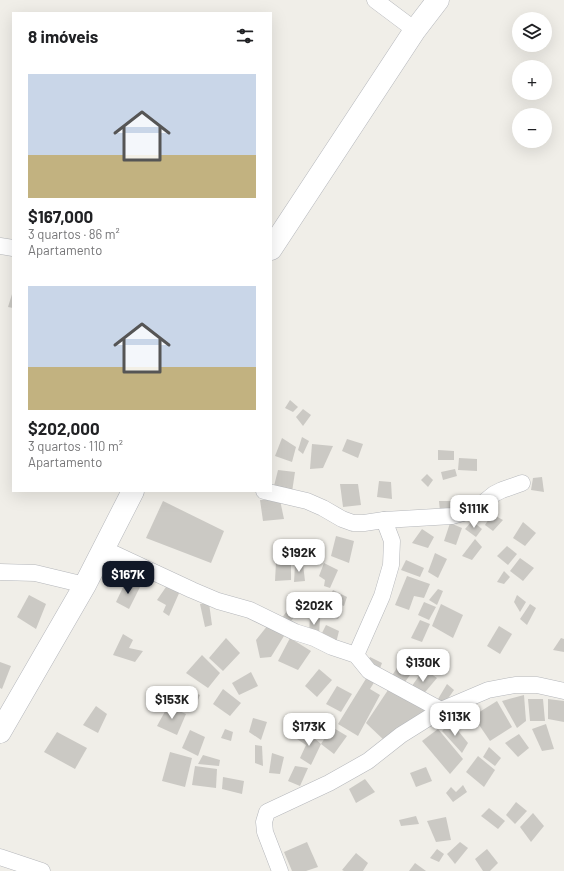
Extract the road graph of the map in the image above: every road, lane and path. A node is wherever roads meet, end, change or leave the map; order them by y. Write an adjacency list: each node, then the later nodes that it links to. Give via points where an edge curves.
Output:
1 (374, 0): 3 (street)
2 (438, 0): 3 (street)
3 (415, 30): 5 (street)
4 (0, 246): 6 (street)
5 (272, 247)
6 (12, 248)
7 (522, 483): 10 (street, via 498,492 470,511 452,516)
8 (132, 492): 11 (street)
9 (268, 492): 10 (street, via 307,501 353,523)
10 (384, 520): 14 (street, via 392,541 391,565 382,596)
11 (104, 549): 13 (street); 14 (street, via 218,601 250,610 295,632)
12 (0, 572): 13 (street, via 35,573)
13 (85, 585): 17 (street)
14 (356, 655): 16 (street, via 369,671)
15 (564, 691): 16 (street, via 537,685 515,685 488,690)
16 (441, 710): 20 (street, via 401,735 368,761 329,783 267,812 265,832)
17 (0, 732)
18 (0, 857): 19 (street)
19 (42, 871)
20 (280, 871)

